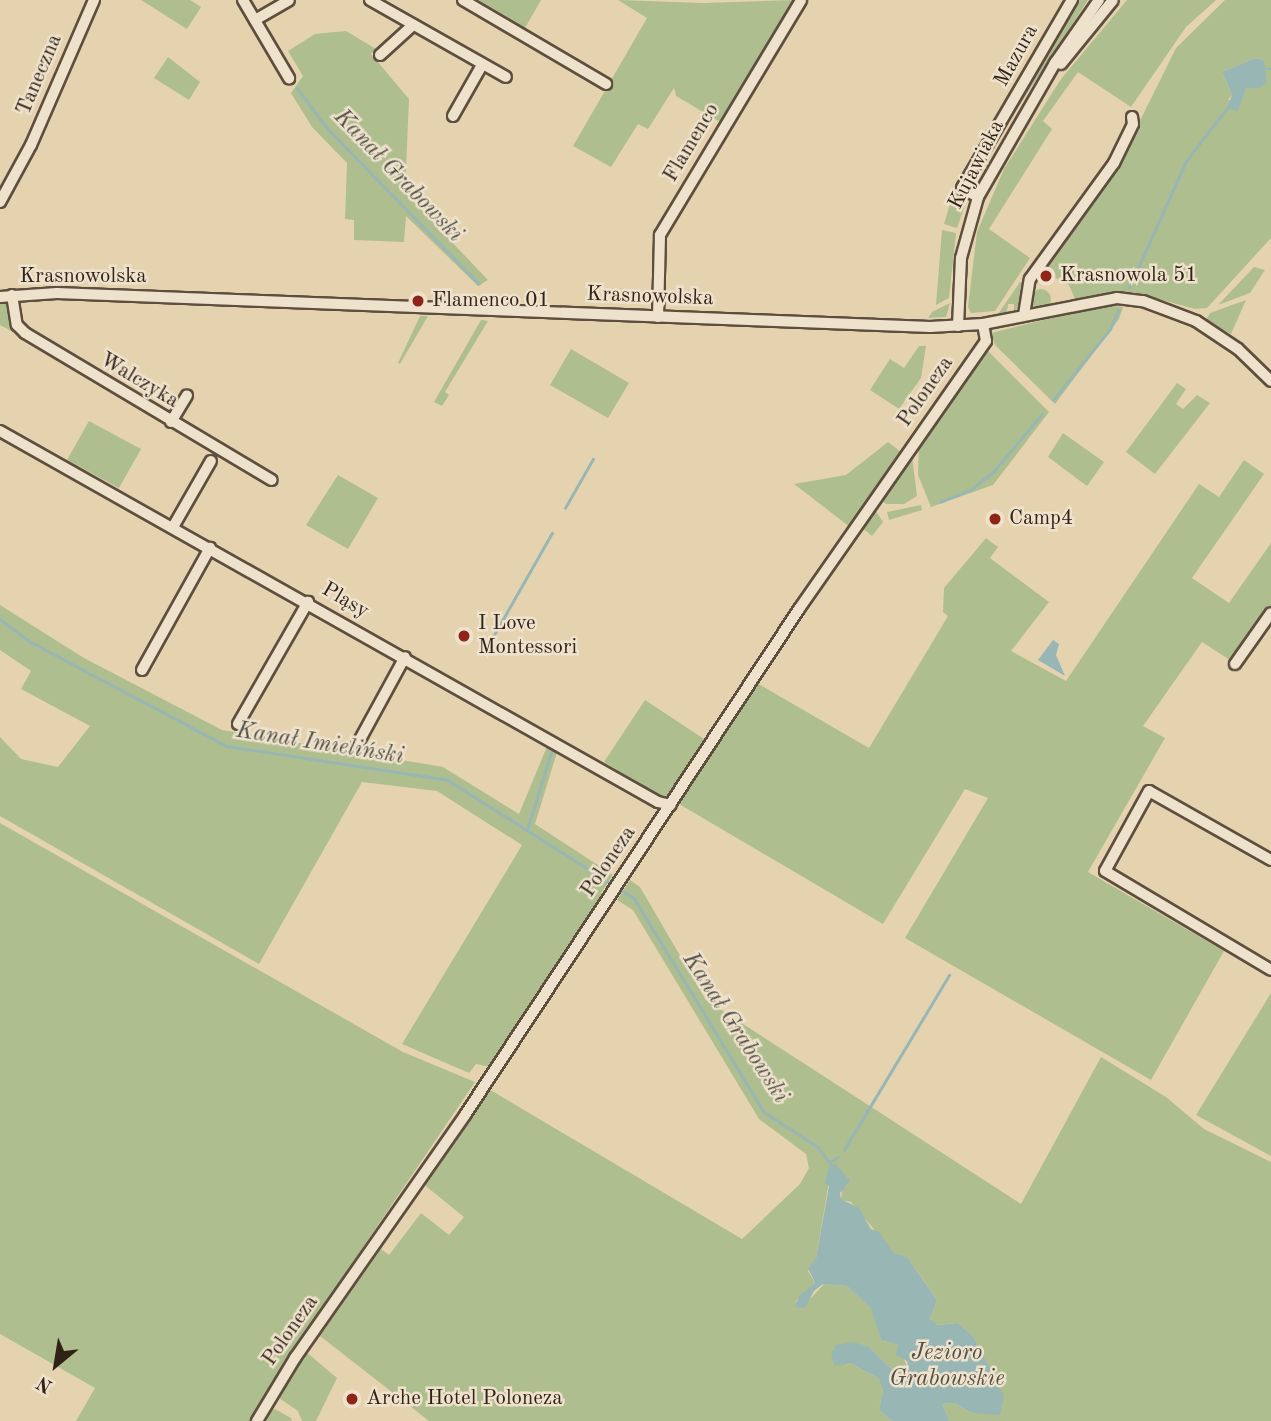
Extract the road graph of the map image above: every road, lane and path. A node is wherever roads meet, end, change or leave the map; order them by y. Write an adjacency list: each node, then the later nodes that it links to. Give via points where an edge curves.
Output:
1 (94, 0): 21 (street, Taneczna, via 31,145)
2 (243, 0): 10 (street)
3 (289, 0): 10 (street)
4 (370, 0): 11 (street)
5 (463, 0): 16 (street)
6 (801, 0): 25 (street, Flamenco, via 660,235)
7 (1072, 0): 20 (street, Mazura, via 962,188)
8 (1098, 0): 17 (street, Kujawiaka)
9 (1113, 0): 17 (street, Kujawiaka)
10 (255, 20): 15 (street)
11 (413, 25): 12 (street); 13 (street)
12 (380, 55)
13 (482, 65): 14 (street); 18 (street)
14 (506, 77)
15 (289, 78)
16 (606, 85)
17 (1030, 106): 20 (street, Kujawiaka)
18 (453, 116)
19 (1132, 117): 24 (street, via 1114,163 1030,279)
20 (978, 197): 27 (street, Kujawiaka, via 961,258)
21 (0, 202)
22 (12, 295): 23 (street, Krasnowolska); 25 (street, Krasnowolska, via 57,293); 30 (street, Walczyka, via 22,331)
23 (0, 297)
24 (1024, 315): 26 (street, Krasnowolska); 28 (street, Krasnowolska, via 1106,298 1143,301 1209,328)
25 (658, 317): 27 (street, Krasnowolska)
26 (983, 324): 27 (street, Krasnowolska); 43 (street, Poloneza, via 986,341)
27 (958, 326)
28 (1271, 381)
29 (187, 395): 30 (street)
30 (171, 422): 33 (street, Walczyka)
31 (0, 431): 34 (street, Pląsy)
32 (211, 461): 34 (street)
33 (272, 480)
34 (173, 527): 35 (street, Pląsy)
35 (210, 548): 36 (street, Pląsy); 40 (street)
36 (308, 602): 38 (street, Pląsy); 41 (street)
37 (1271, 613): 39 (street)
38 (405, 657): 42 (street); 43 (street, Pląsy, via 658,802)
39 (1235, 664)
40 (142, 670)
41 (239, 724)
42 (358, 745)
43 (671, 804): 46 (street, Poloneza, via 295,1357)
44 (1271, 860): 45 (street, via 1149,791 1105,871)
45 (1271, 970)
46 (257, 1421)

